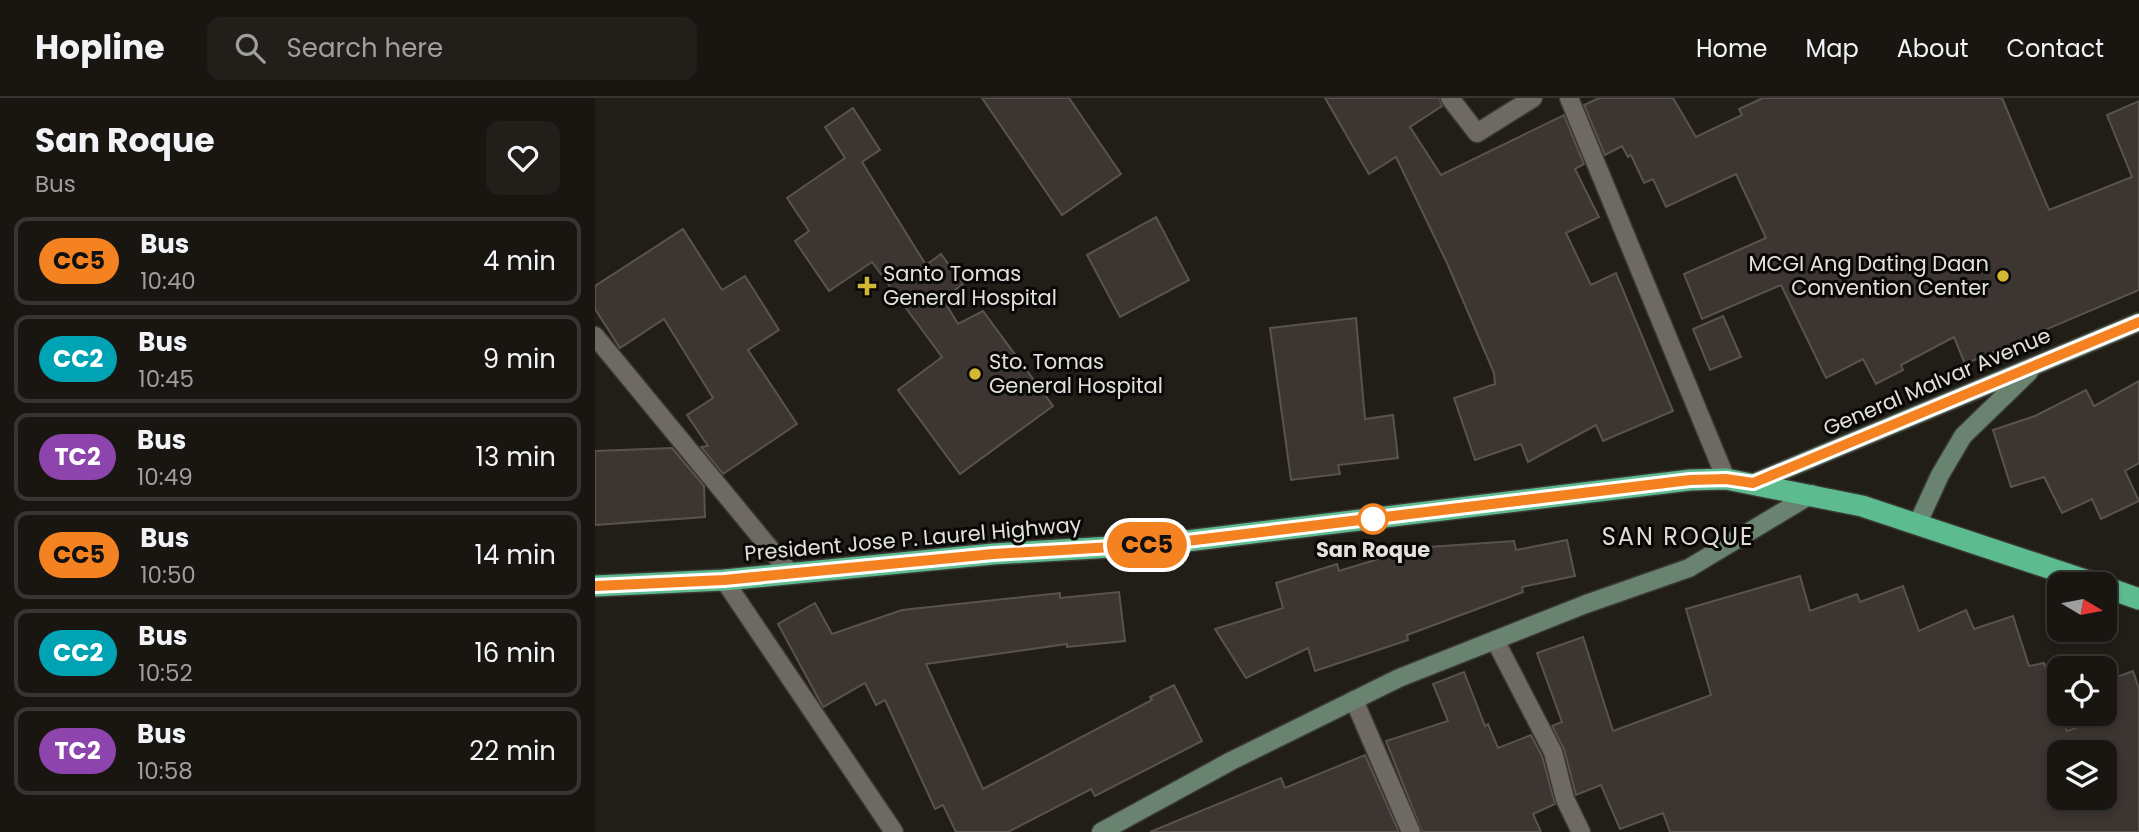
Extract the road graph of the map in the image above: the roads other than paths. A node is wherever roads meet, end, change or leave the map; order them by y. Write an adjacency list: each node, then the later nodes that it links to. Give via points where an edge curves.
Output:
1 (1450, 98): 2 (street, via 1477,133)
2 (1533, 98)
3 (1569, 98): 7 (street)
4 (2139, 322): 6 (street, General Malvar Avenue)
5 (595, 336): 12 (street)
6 (2037, 365): 8 (street, General Malvar Avenue); 10 (street, via 1963,436)
7 (1726, 479): 8 (highway, President Jose P. Laurel Highway); 12 (highway, President Jose P. Laurel Highway, via 1162,544 993,554)
8 (1753, 483): 9 (highway, President Jose P. Laurel Highway)
9 (1812, 494): 10 (highway, President Jose P. Laurel Highway); 17 (street, via 1689,568)
10 (1917, 525): 11 (highway, President Jose P. Laurel Highway)
11 (2060, 572)
12 (791, 574): 13 (highway, President Jose P. Laurel Highway)
13 (724, 580): 14 (highway, President Jose P. Laurel Highway); 19 (street)
14 (595, 586)
15 (2117, 591): 16 (highway)
16 (2139, 599)
17 (1495, 640): 18 (street); 22 (street, via 1553,752 1565,799)
18 (1354, 700): 20 (street); 21 (street)
19 (894, 832)
20 (1101, 832)
21 (1411, 832)
22 (1581, 832)

